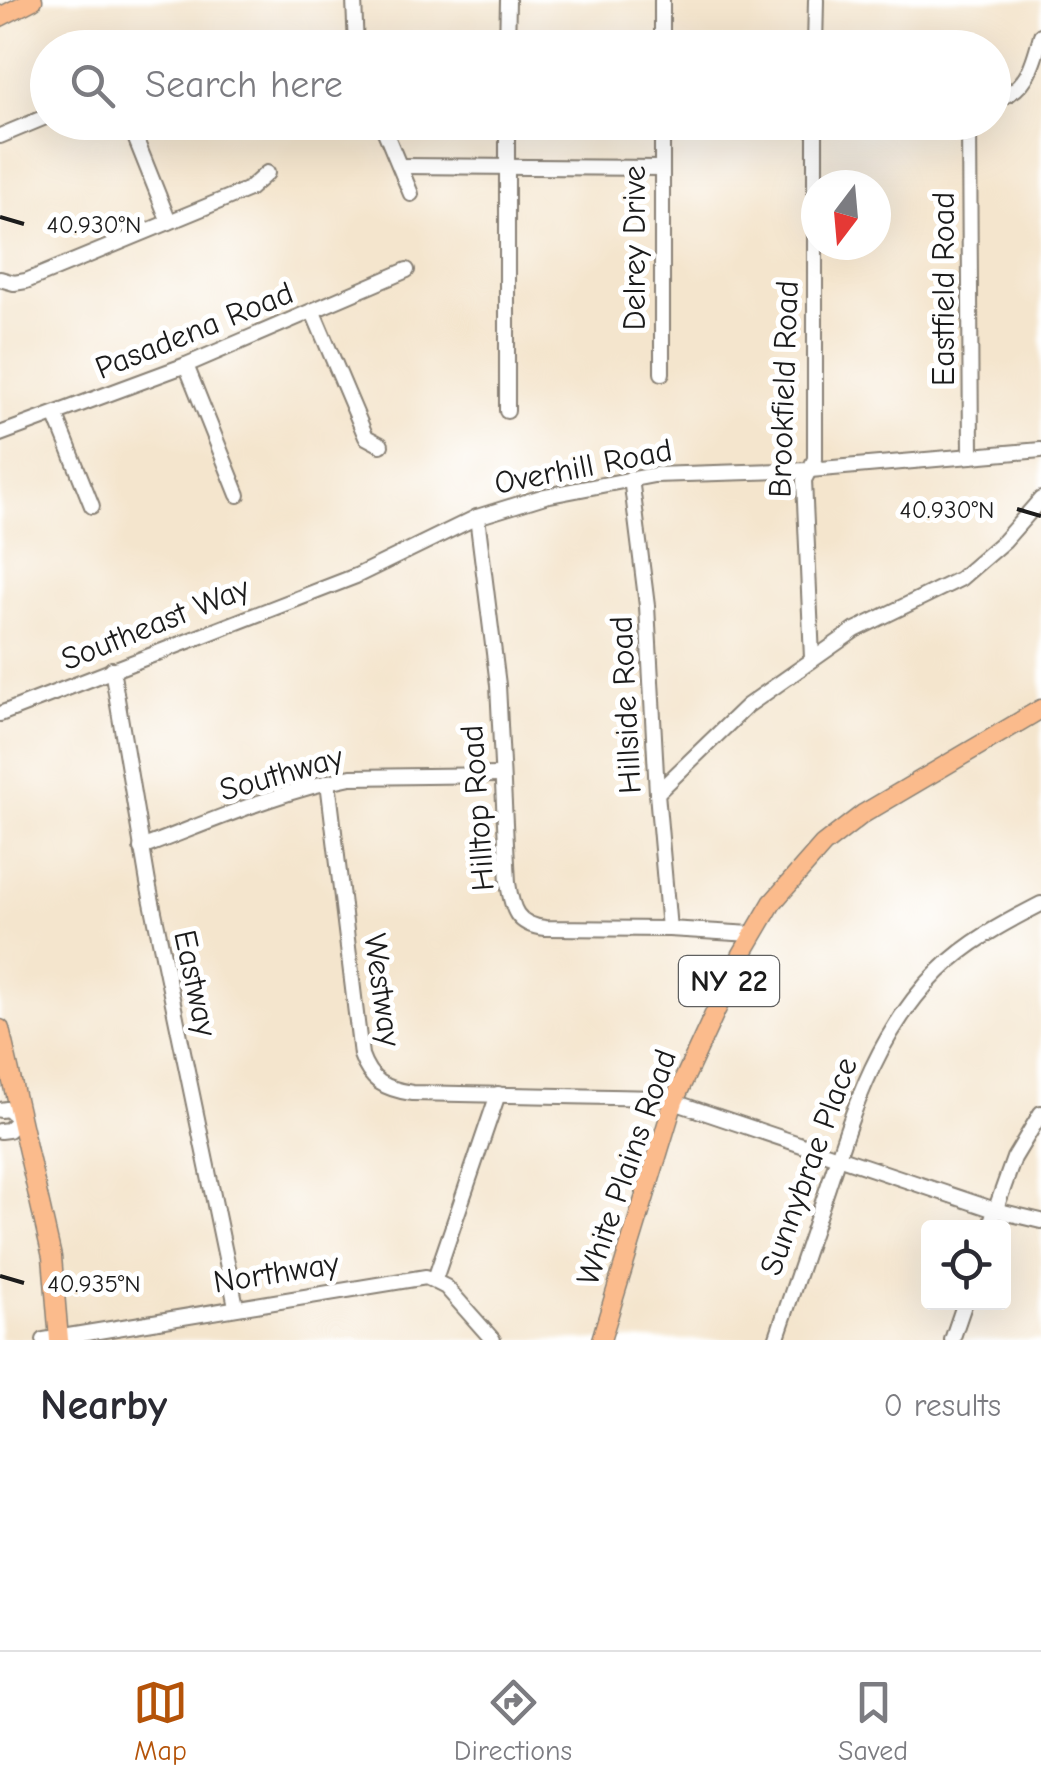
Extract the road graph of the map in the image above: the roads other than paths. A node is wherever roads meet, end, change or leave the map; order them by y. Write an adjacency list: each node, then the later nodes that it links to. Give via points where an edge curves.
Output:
1 (32, 0): 6 (main road)
2 (354, 0): 7 (street)
3 (508, 0): 8 (street)
4 (662, 0): 9 (street)
5 (816, 0): 10 (street)
6 (2, 10)
7 (355, 30)
8 (508, 30)
9 (662, 30)
10 (815, 30)
11 (1041, 35): 12 (street, via 1024,81)
12 (1011, 94)
13 (30, 124): 14 (street)
14 (0, 136)
15 (137, 140): 26 (street)
16 (389, 140): 21 (street)
17 (507, 140): 22 (street)
18 (662, 140): 23 (street, Delrey Drive)
19 (815, 140): 38 (street, Brookfield Road)
20 (970, 140): 37 (street, Eastfield Road)
21 (400, 166): 22 (street); 25 (street)
22 (506, 168): 23 (street); 32 (street)
23 (662, 168): 31 (street, Delrey Drive)
24 (268, 173): 26 (street, via 249,189)
25 (411, 194)
26 (169, 222): 28 (street, via 26,280)
27 (406, 270): 29 (street, Pasadena Road)
28 (0, 278)
29 (314, 312): 30 (street, Pasadena Road); 35 (street, via 366,436)
30 (186, 365): 33 (street, Pasadena Road); 40 (street)
31 (662, 373)
32 (507, 410)
33 (56, 416): 34 (street, Pasadena Road); 42 (street)
34 (0, 434)
35 (381, 445)
36 (1041, 450): 37 (street, Overhill Road)
37 (971, 456): 38 (street, Overhill Road)
38 (810, 470): 39 (street, Overhill Road); 45 (street, Brookfield Road, via 804,480)
39 (631, 478): 43 (street, Overhill Road); 51 (street, Hillside Road, via 647,606)
40 (238, 494)
41 (1041, 500): 45 (street, via 960,579)
42 (92, 506)
43 (477, 517): 44 (street, Overhill Road, via 356,576); 49 (street, Hilltop Road, via 498,685)
44 (274, 605): 46 (street, Southeast Way)
45 (812, 658): 51 (street, via 747,706)
46 (112, 670): 48 (street, Southeast Way); 52 (street, Eastway)
47 (1041, 709): 55 (main road, White Plains Road / NY 22, via 863,814 823,845)
48 (0, 714)
49 (501, 775): 50 (street, Southway); 54 (street, Hilltop Road, via 508,883 520,920 545,928)
50 (328, 782): 52 (street, Southway); 57 (street, Westway, via 367,1070 399,1091)
51 (657, 793): 54 (street, Hillside Road)
52 (141, 848): 68 (street, Eastway)
53 (1041, 904): 63 (street, Sunnybrae Place, via 965,948 912,1002 864,1079)
54 (669, 929): 55 (street, Hilltop Road)
55 (752, 934): 58 (main road, White Plains Road / NY 22)
56 (0, 1029): 61 (main road)
57 (498, 1094): 58 (street, Westway); 67 (street)
58 (674, 1101): 63 (street, Westway); 72 (main road, White Plains Road / NY 22)
59 (0, 1110): 61 (street)
60 (1041, 1113): 64 (street, via 1014,1158)
61 (20, 1119): 62 (street); 70 (main road, via 52,1257)
62 (0, 1131)
63 (838, 1156): 64 (street, Westway); 73 (street, Sunnybrae Place)
64 (995, 1210): 65 (street); 66 (street, Westway)
65 (992, 1220)
66 (1041, 1222)
67 (435, 1279): 68 (street, Northway); 71 (street)
68 (236, 1306): 70 (street, Northway)
69 (962, 1310): 74 (street)
70 (54, 1339)
71 (492, 1340)
72 (601, 1340)
73 (776, 1340)
74 (952, 1340)

